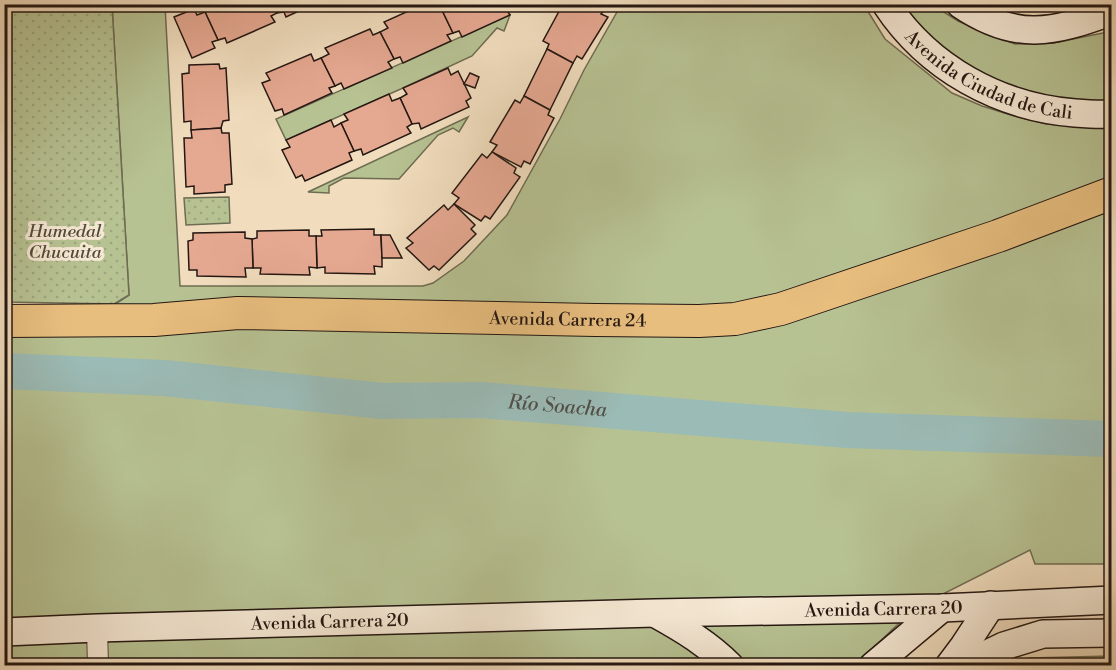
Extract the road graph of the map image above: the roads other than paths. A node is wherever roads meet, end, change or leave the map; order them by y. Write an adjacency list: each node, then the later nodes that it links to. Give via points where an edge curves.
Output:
1 (886, 4): 4 (street, Avenida Ciudad de Cali, via 913,38 957,74 982,88 1014,102 1051,111)
2 (960, 4): 3 (street, via 1002,26 1037,30)
3 (1112, 11)
4 (1112, 114)
5 (1112, 193): 6 (main road, Avenida Carrera 24, via 792,305 735,319 238,313 154,320)
6 (4, 321)
7 (1112, 600): 8 (street, Avenida Carrera 20)
8 (991, 605): 9 (street, Avenida Carrera 20); 17 (street)
9 (942, 608): 10 (street, Avenida Carrera 20); 16 (street)
10 (655, 613): 11 (street, Avenida Carrera 20); 15 (street, via 687,631)
11 (97, 628): 12 (street, Avenida Carrera 20); 14 (street)
12 (4, 632)
13 (1112, 633): 18 (street, via 1043,634 1004,646)
14 (98, 666)
15 (730, 666)
16 (873, 666)
17 (949, 666)
18 (967, 666)

